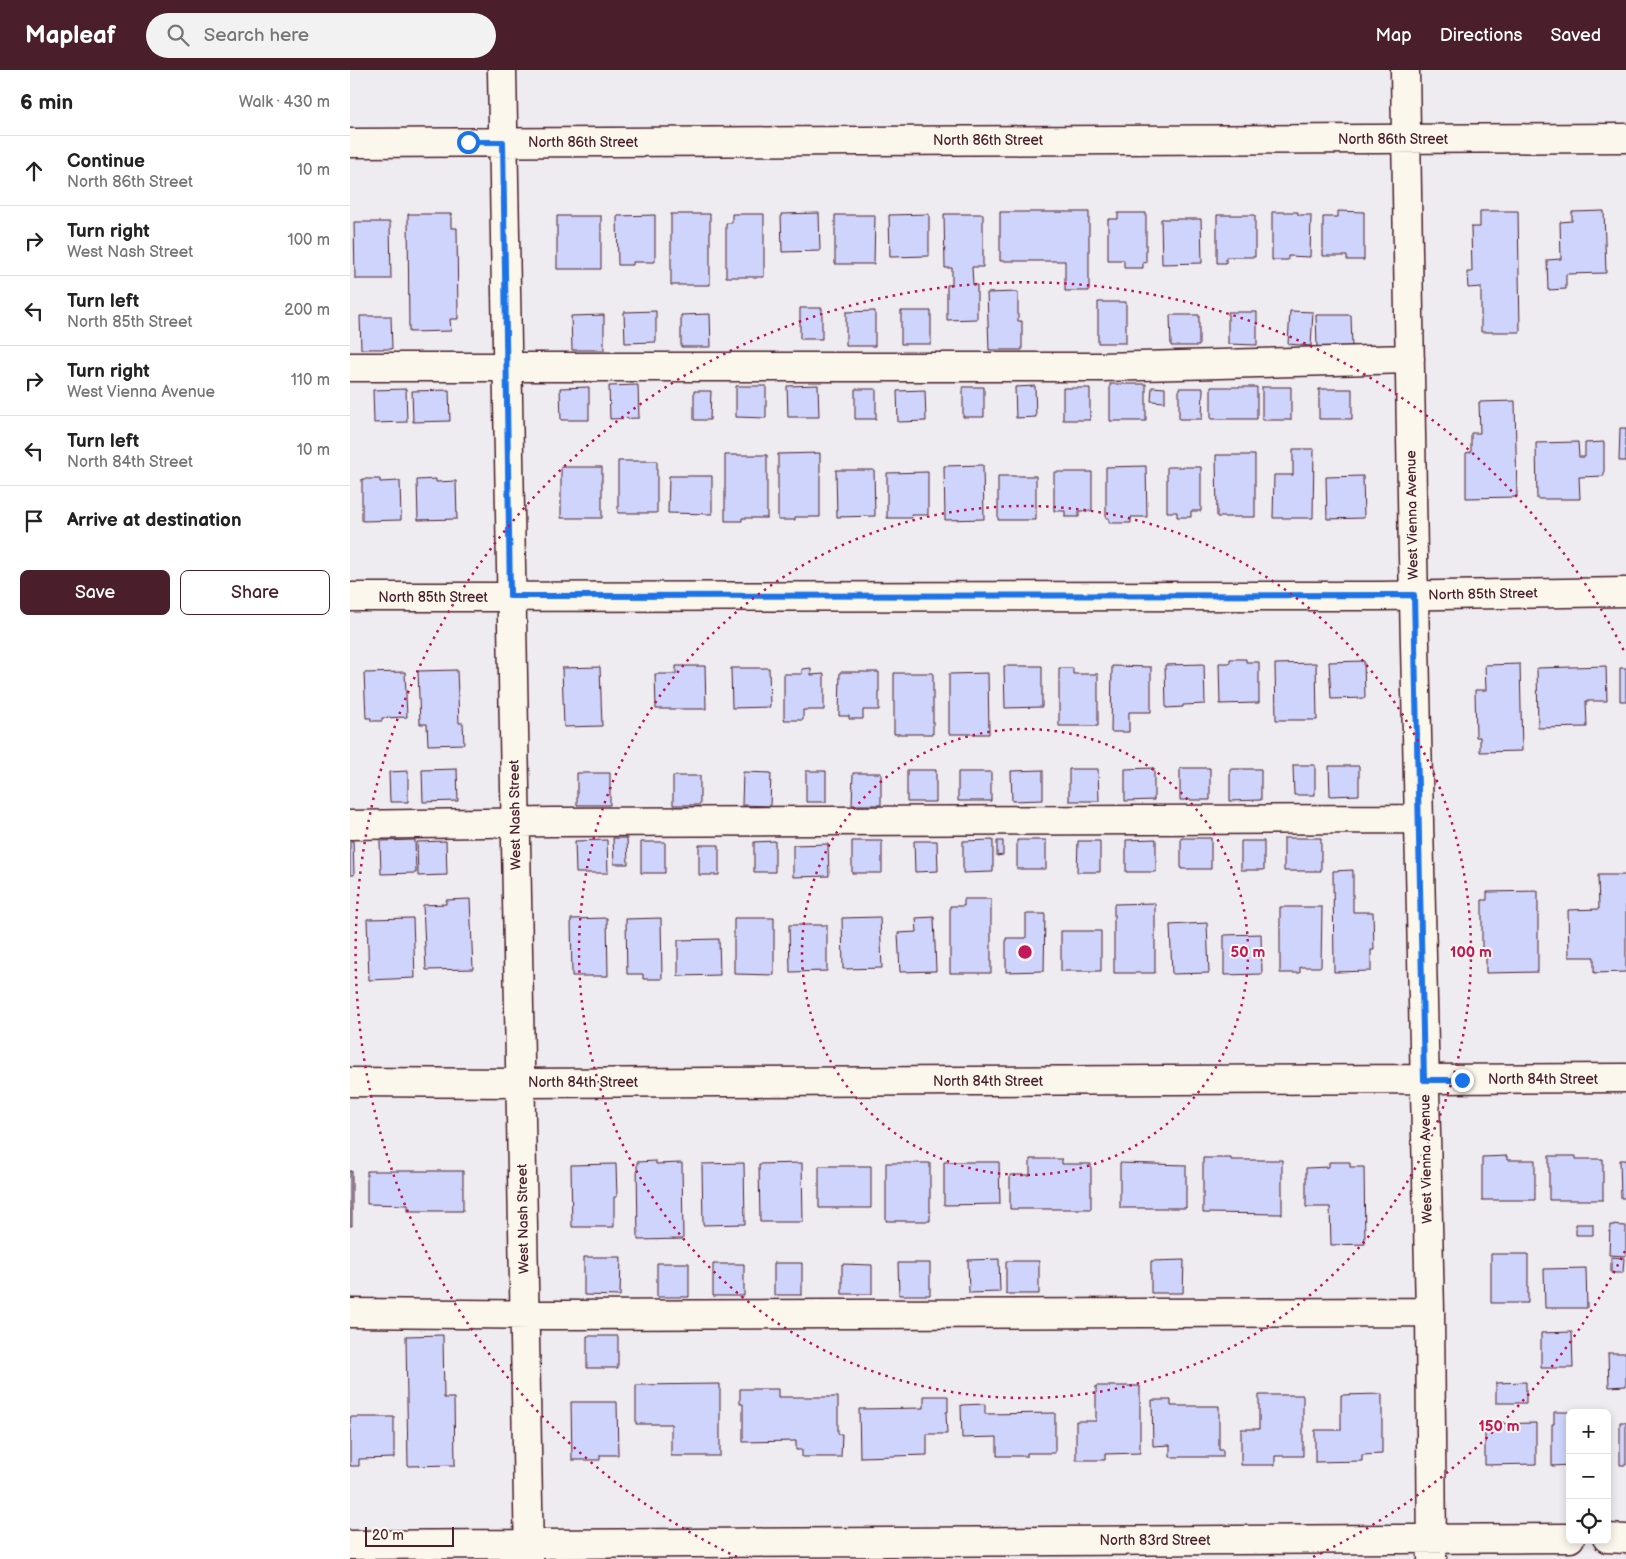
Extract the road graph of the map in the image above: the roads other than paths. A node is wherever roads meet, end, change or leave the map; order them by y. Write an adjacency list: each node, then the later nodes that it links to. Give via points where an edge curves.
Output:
1 (502, 70): 5 (street, West Nash Street)
2 (1405, 70): 4 (street, West Vienna Avenue)
3 (1626, 138): 4 (street, North 86th Street)
4 (1406, 139): 5 (street, North 86th Street); 7 (street, West Vienna Avenue)
5 (503, 142): 6 (street, North 86th Street); 8 (street, West Nash Street)
6 (350, 143)
7 (1410, 359): 8 (street, via 1101,367); 11 (street, West Vienna Avenue)
8 (507, 367): 9 (street); 12 (street, West Nash Street)
9 (350, 368)
10 (1626, 592): 11 (street, North 85th Street)
11 (1414, 595): 12 (street, North 85th Street); 14 (street, West Vienna Avenue)
12 (510, 596): 13 (street, North 85th Street); 15 (street, West Nash Street)
13 (350, 597)
14 (1418, 819): 15 (street); 18 (street, West Vienna Avenue)
15 (516, 822): 16 (street); 20 (street, West Nash Street)
16 (350, 825)
17 (1626, 1078): 18 (street, North 84th Street)
18 (1424, 1080): 20 (street, North 84th Street); 21 (street, West Vienna Avenue)
19 (350, 1082): 20 (street, North 84th Street)
20 (521, 1083): 23 (street, West Nash Street)
21 (1430, 1312): 23 (street); 28 (street, West Vienna Avenue)
22 (350, 1313): 23 (street)
23 (525, 1315): 29 (street, West Nash Street)
24 (1566, 1538): 28 (street, North 83rd Street)
25 (1611, 1538): 26 (street)
26 (1626, 1538)
27 (350, 1545): 29 (street, North 83rd Street)
28 (1432, 1549): 29 (street, North 83rd Street)
29 (529, 1551)

